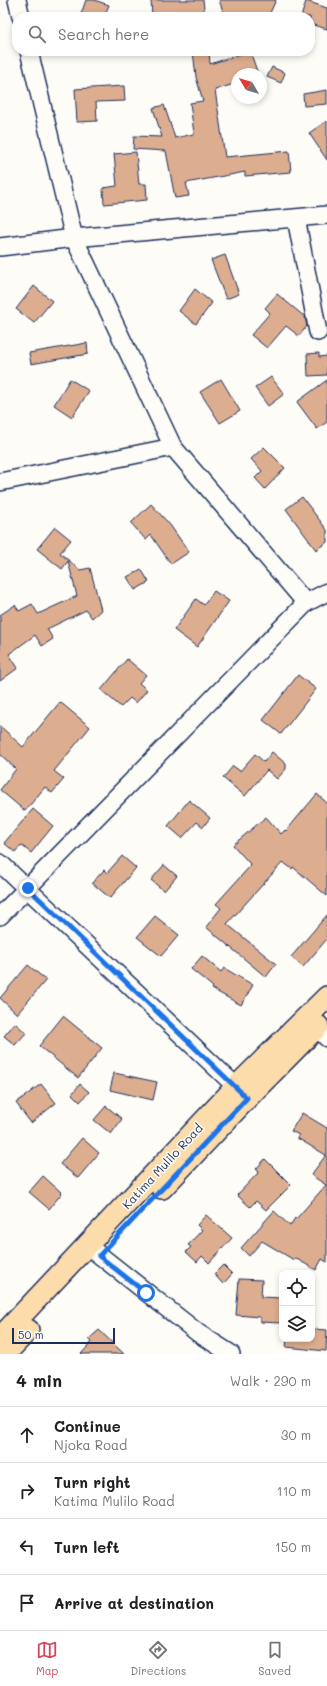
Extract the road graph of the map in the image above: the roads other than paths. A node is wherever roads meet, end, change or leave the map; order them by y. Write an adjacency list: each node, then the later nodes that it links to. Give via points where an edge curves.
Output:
1 (17, 0): 2 (street)
2 (20, 12)
3 (30, 56): 6 (street)
4 (327, 215): 5 (street)
5 (296, 218): 6 (street); 8 (street)
6 (74, 238): 7 (street); 9 (street)
7 (0, 247)
8 (318, 332)
9 (173, 447): 10 (street); 12 (street)
10 (0, 482)
11 (327, 592): 12 (street)
12 (306, 603): 14 (street)
13 (0, 863): 14 (street)
14 (28, 888): 15 (street); 18 (street)
15 (0, 916)
16 (327, 997): 18 (main road, Katima Mulilo Road)
17 (324, 1028): 18 (main road, Katima Mulilo Road)
18 (241, 1092): 19 (main road, Katima Mulilo Road)
19 (94, 1251): 20 (main road, Katima Mulilo Road); 21 (main road, Katima Mulilo Road); 22 (street, via 198,1333)
20 (0, 1338)
21 (5, 1354)
22 (231, 1354)

